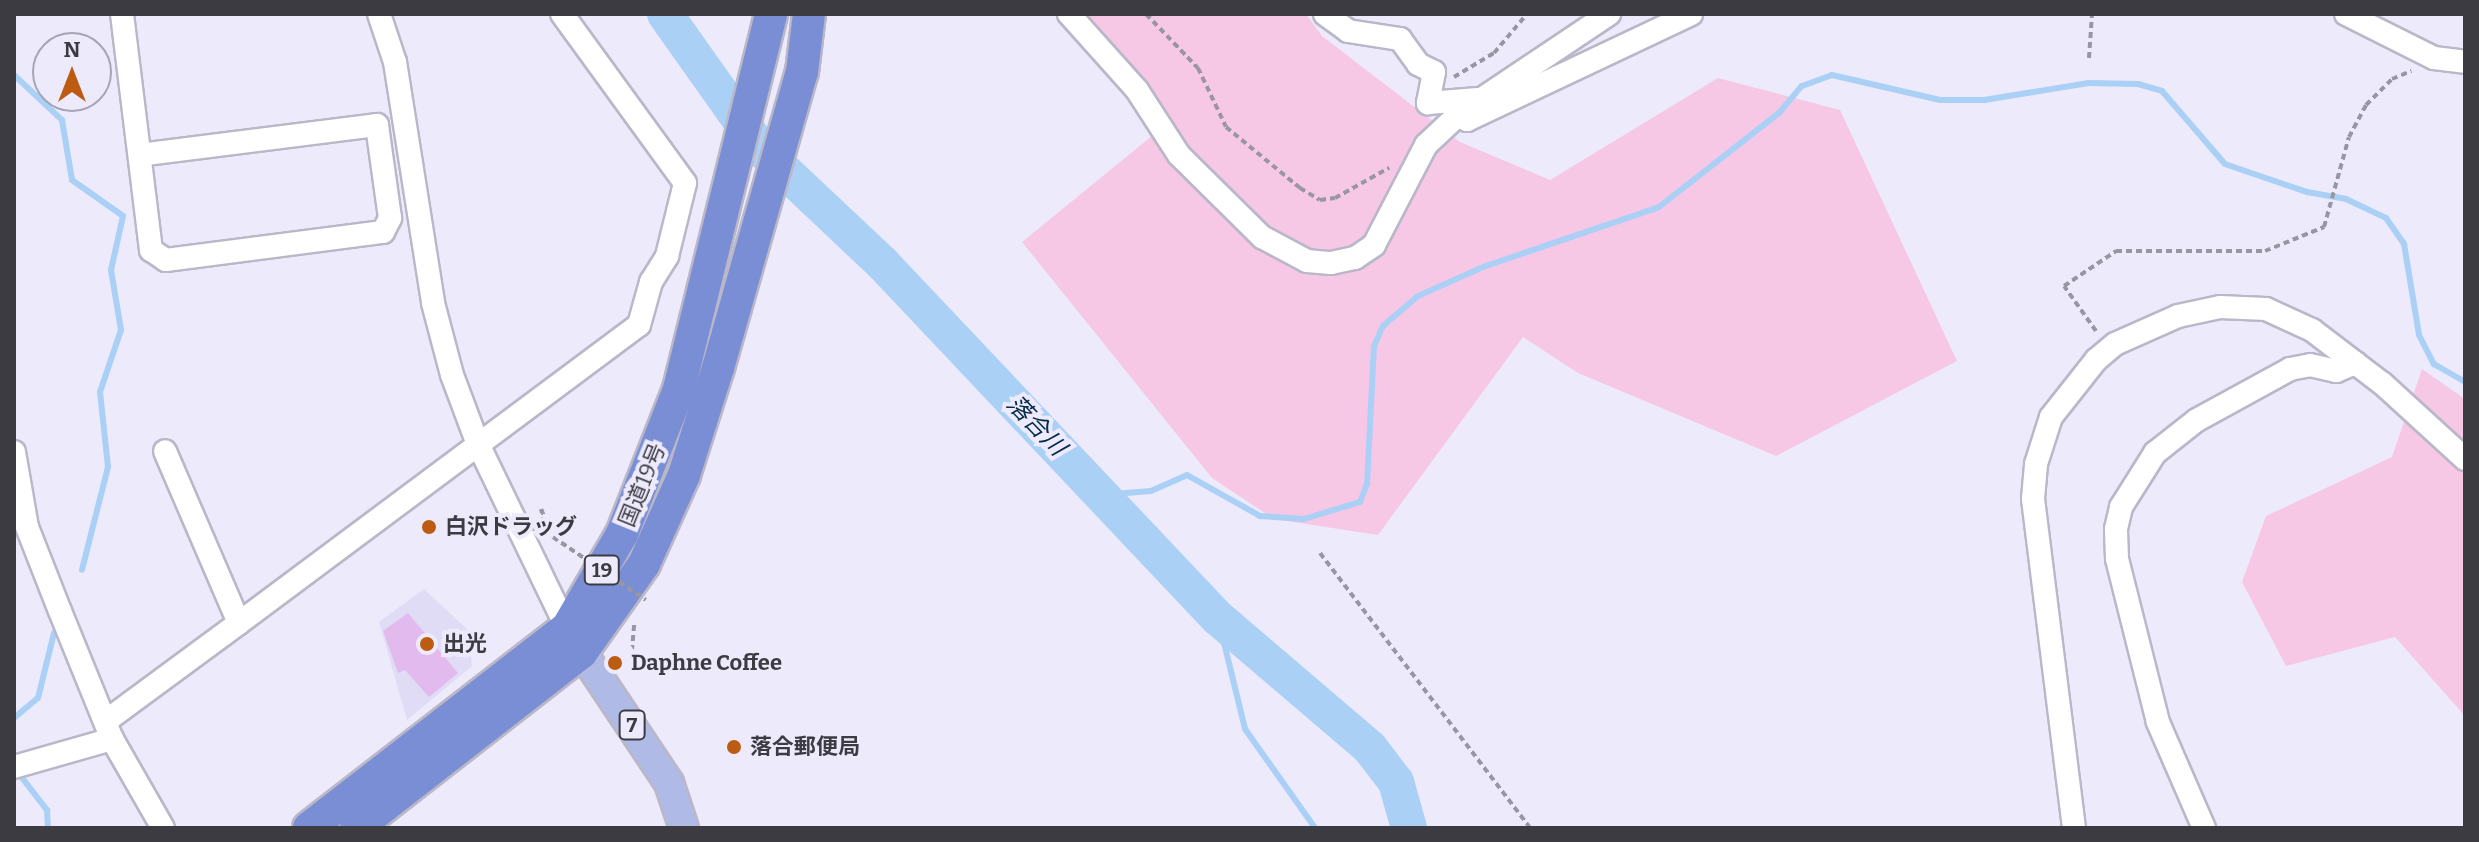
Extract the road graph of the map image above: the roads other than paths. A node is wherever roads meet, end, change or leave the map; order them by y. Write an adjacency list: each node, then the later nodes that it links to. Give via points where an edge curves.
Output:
1 (122, 14): 14 (street)
2 (379, 14): 16 (street, via 395,62 433,303)
3 (562, 14): 16 (street, via 685,183 667,256 651,282 639,325)
4 (771, 14): 21 (highway, 国道19号 / 19, via 679,389 654,460)
5 (809, 14): 21 (highway, 国道19号 / 19, via 802,72 684,475 644,564)
6 (1069, 14): 13 (street, via 1137,90 1179,155 1262,237 1307,261 1355,258 1374,245 1426,145)
7 (1325, 14): 12 (street, via 1348,31 1400,39 1418,64 1434,72 1428,103)
8 (1609, 14): 12 (street)
9 (1691, 14): 13 (street, via 1467,120)
10 (2346, 14): 11 (street, via 2434,58)
11 (2465, 62)
12 (1478, 99): 13 (street)
13 (1458, 115)
14 (141, 155): 14 (street, via 151,250 166,260 383,232 390,218 377,125)
15 (2355, 363): 19 (street); 28 (street, via 2288,317 2232,307 2199,309 2158,323 2096,360 2051,417 2036,464 2033,499); 29 (street, via 2336,371 2310,365 2290,369 2197,420 2155,453 2121,507 2117,559 2154,707)
16 (478, 444): 20 (street); 21 (street)
17 (165, 451): 20 (street)
18 (14, 452): 22 (street, via 27,527)
19 (2465, 458)
20 (239, 623): 22 (street)
21 (574, 641): 25 (highway, 国道19号 / 19); 26 (highway, 国道19号 / 19); 27 (main road, 7, via 669,783)
22 (109, 730): 23 (street); 24 (street)
23 (18, 767)
24 (163, 828)
25 (309, 828)
26 (356, 828)
27 (684, 828)
28 (2074, 828)
29 (2204, 828)

